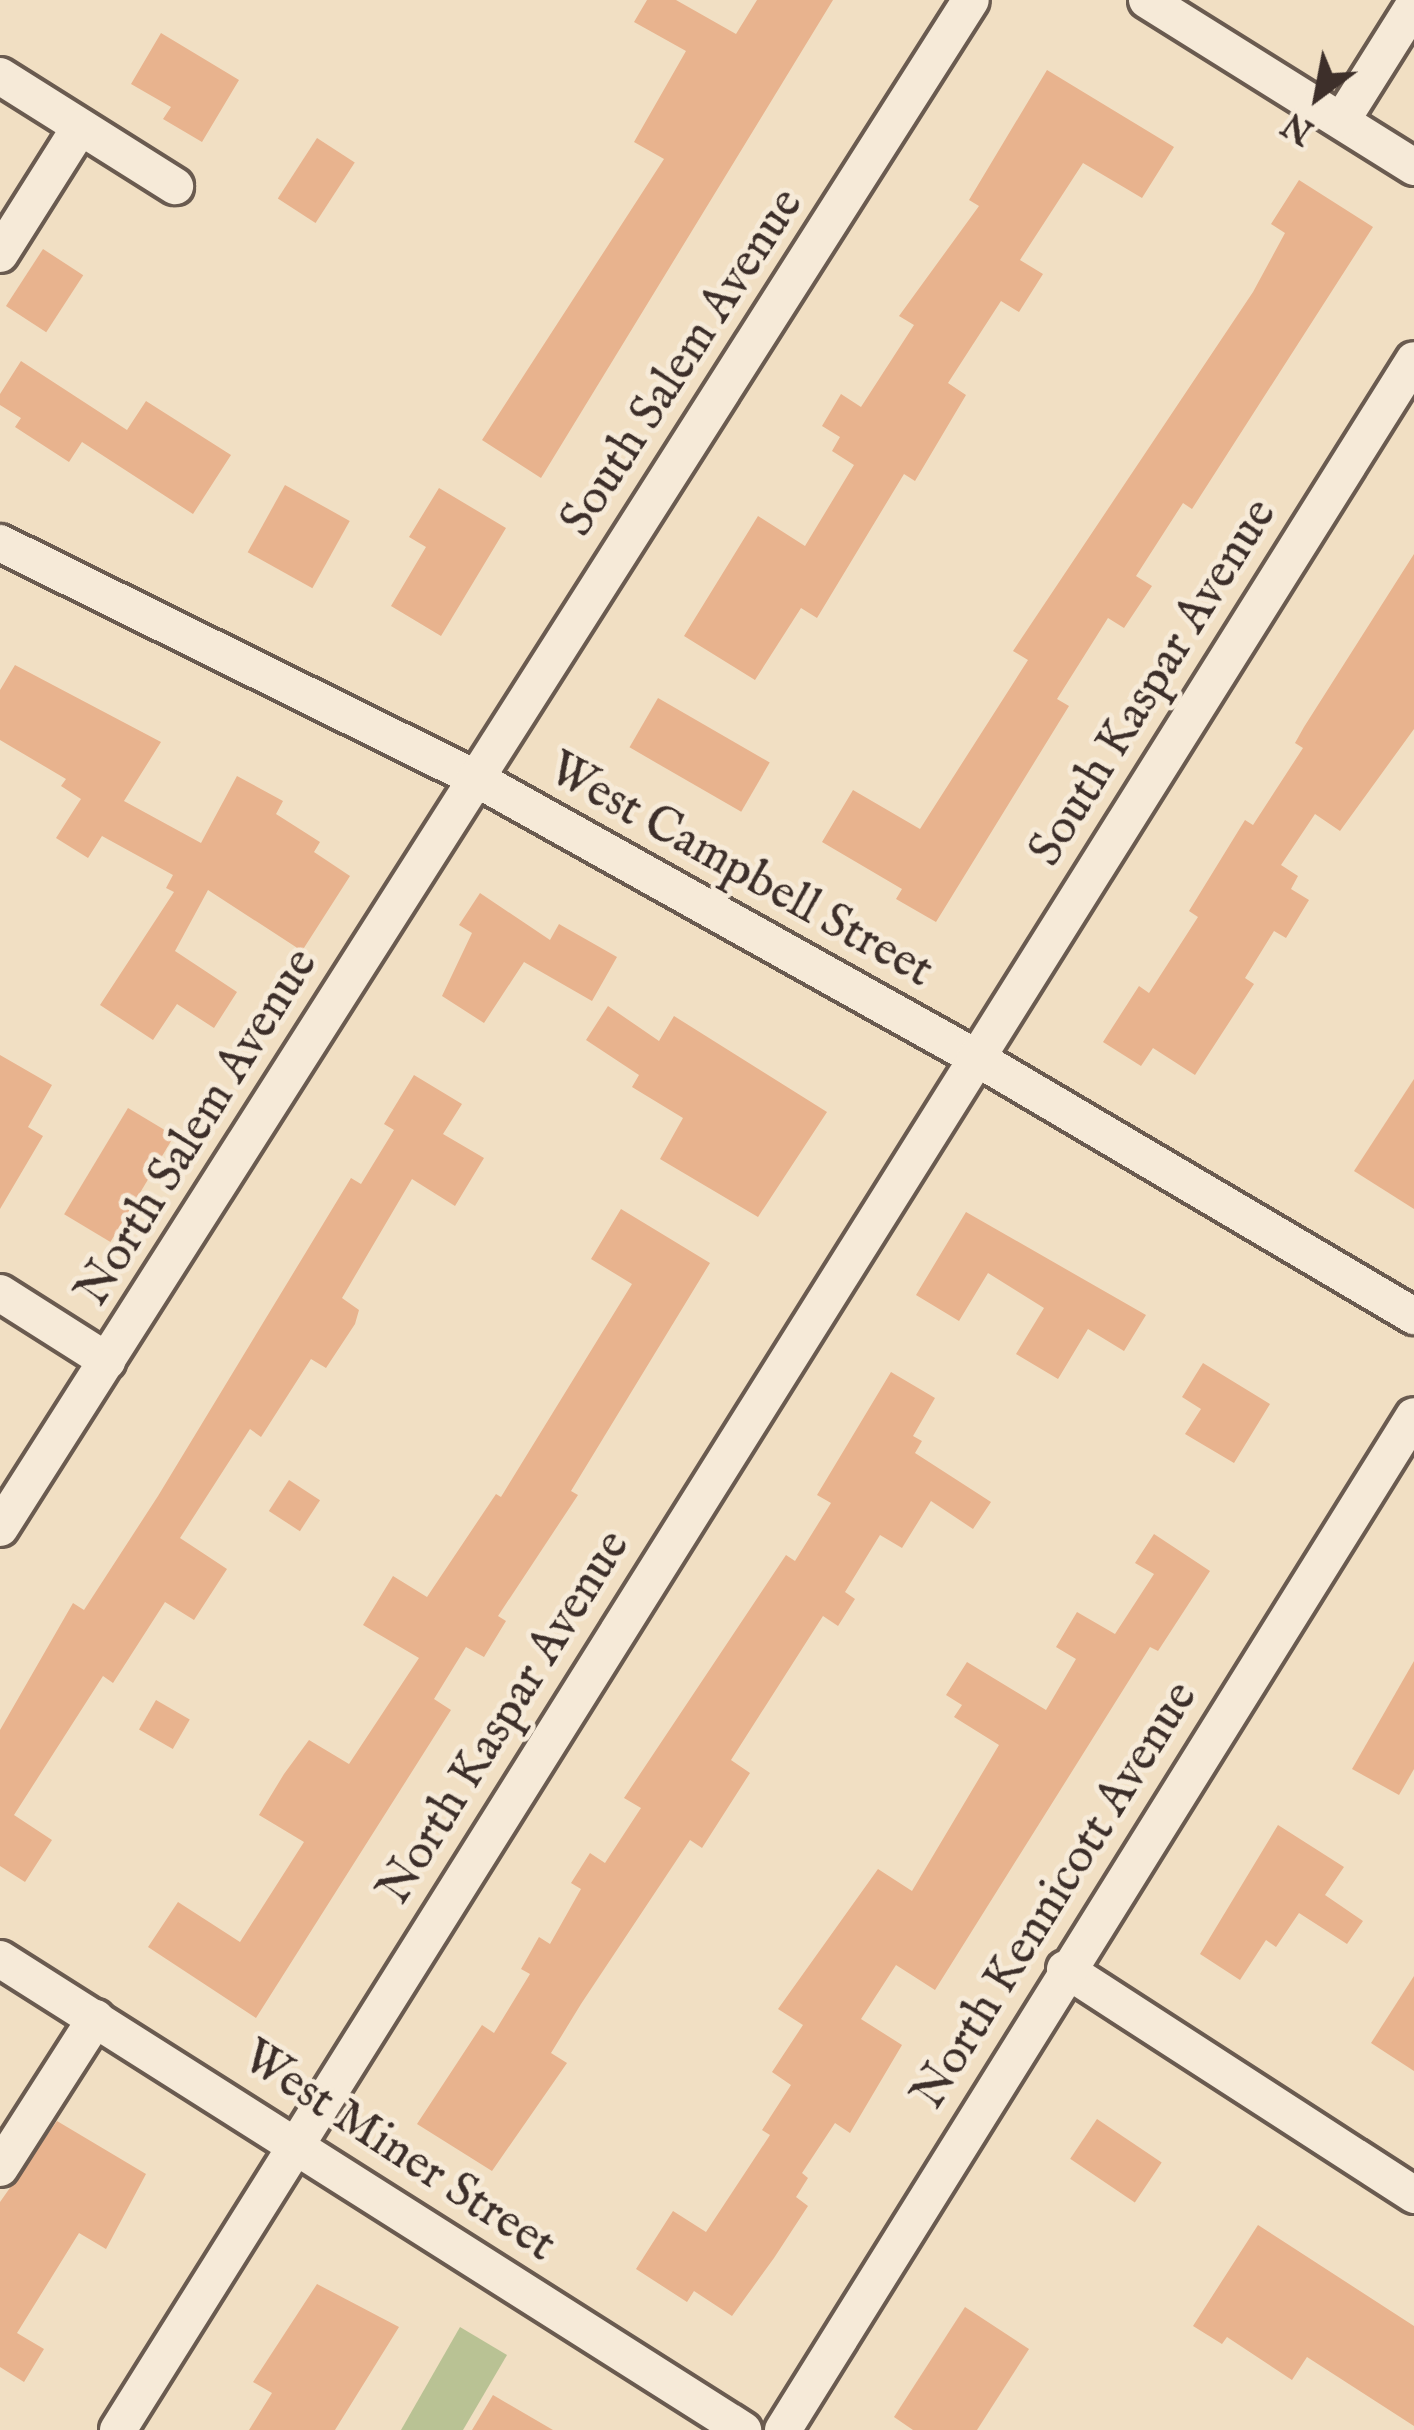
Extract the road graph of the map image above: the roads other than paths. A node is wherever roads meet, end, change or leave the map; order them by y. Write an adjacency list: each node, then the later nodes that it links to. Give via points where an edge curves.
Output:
1 (971, 0): 12 (street, South Salem Avenue)
2 (1148, 0): 5 (street)
3 (1414, 5): 5 (street)
4 (0, 76): 6 (street)
5 (1342, 120): 7 (street)
6 (80, 127): 8 (street); 9 (street)
7 (1414, 167)
8 (175, 186)
9 (0, 254)
10 (1414, 360): 13 (street, South Kaspar Avenue)
11 (0, 543): 12 (street, West Campbell Street)
12 (475, 778): 13 (street, West Campbell Street); 16 (street, North Salem Avenue)
13 (975, 1057): 15 (street, West Campbell Street); 22 (street, North Kaspar Avenue)
14 (0, 1293): 16 (street)
15 (1414, 1316)
16 (107, 1361): 18 (street, North Salem Avenue)
17 (1414, 1416): 20 (street, North Kennicott Avenue)
18 (0, 1528)
19 (2, 1964): 21 (street, West Miner Street)
20 (1065, 1969): 24 (street); 27 (street, North Kennicott Avenue)
21 (97, 2018): 22 (street, West Miner Street); 23 (street)
22 (296, 2143): 25 (street, North Kaspar Avenue); 26 (street, West Miner Street)
23 (0, 2168)
24 (1414, 2194)
25 (118, 2430)
26 (743, 2430)
27 (783, 2430)

